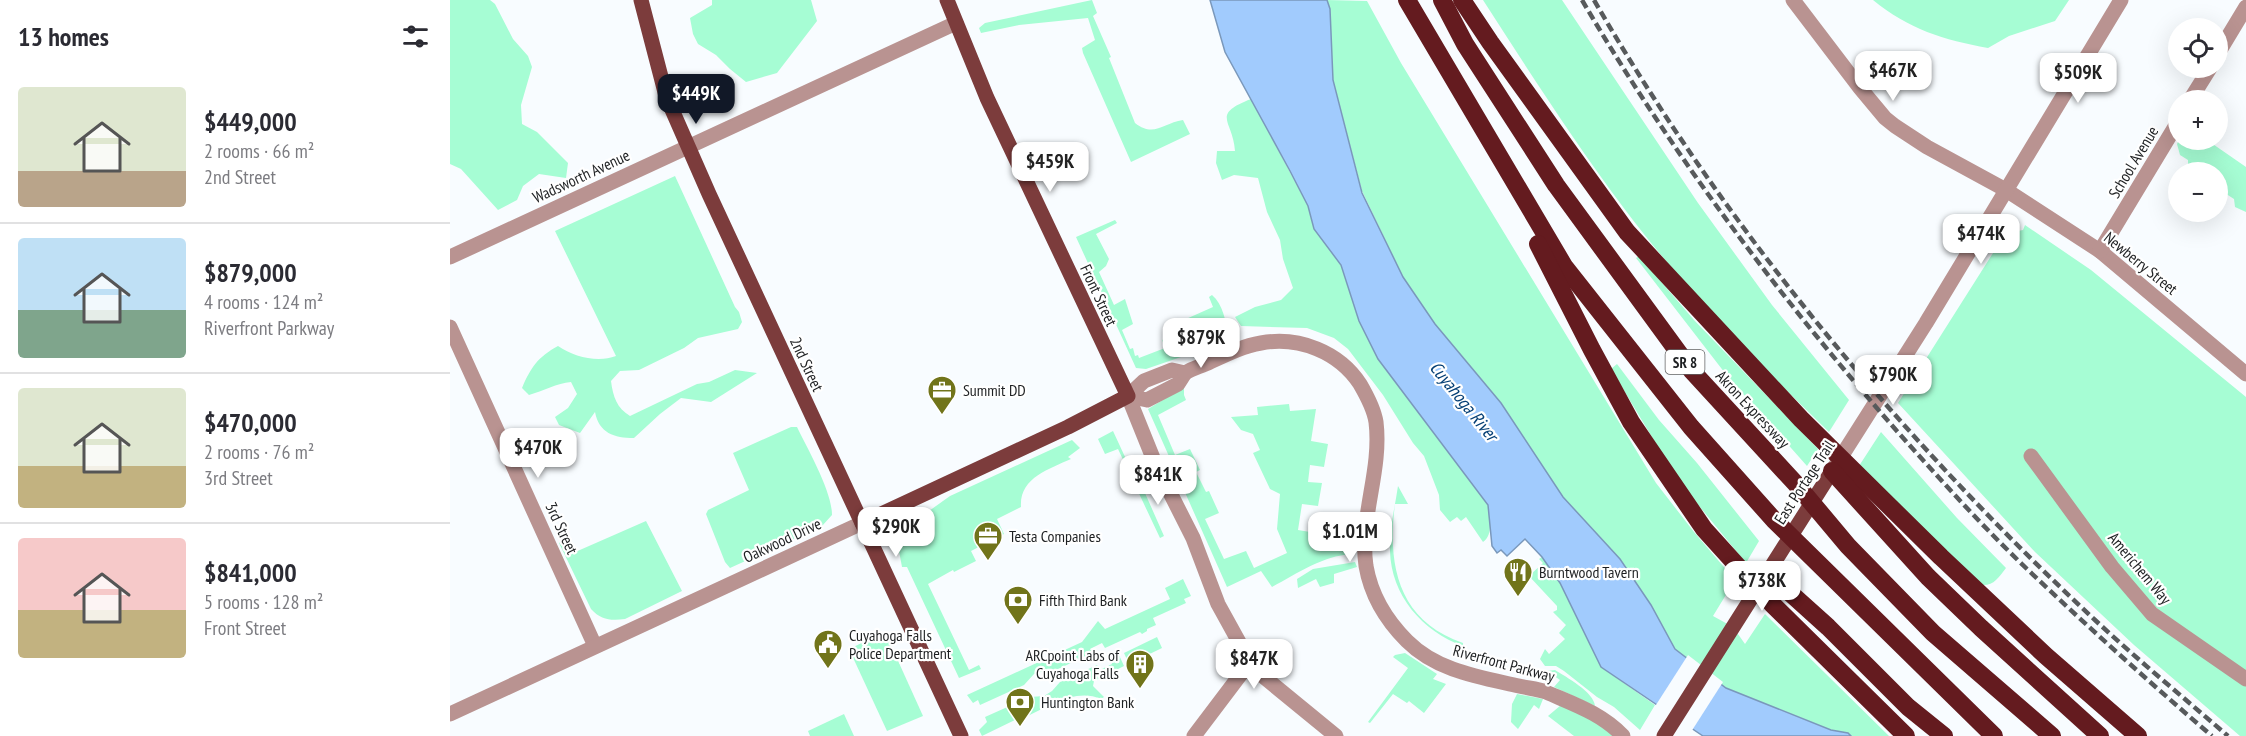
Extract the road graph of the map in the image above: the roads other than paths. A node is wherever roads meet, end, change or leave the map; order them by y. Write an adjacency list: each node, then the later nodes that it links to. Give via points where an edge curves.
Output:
1 (642, 0): 13 (main road, 2nd Street, via 666,96)
2 (947, 0): 9 (main road, Front Street)
3 (1407, 0): 11 (highway, SR 8)
4 (1442, 0): 36 (highway, Akron Expressway / SR 8, via 1465,44 1556,185 1692,371 1848,546 1925,625)
5 (1462, 0): 38 (highway, via 1627,232 1802,419 1941,557)
6 (1793, 0): 14 (street, Newberry Street, via 1885,118 1926,147)
7 (2121, 0): 14 (street, East Portage Trail)
8 (2246, 7): 10 (street)
9 (956, 23): 13 (street, Wadsworth Avenue); 19 (main road, Front Street, via 987,98)
10 (2228, 37)
11 (1457, 84): 33 (highway, via 1625,412 1704,529 1772,604); 35 (highway, SR 8, via 1564,266 1690,427 1774,520)
12 (2168, 139): 15 (street, School Avenue)
13 (688, 147): 16 (street, Wadsworth Avenue); 22 (main road, 2nd Street)
14 (2006, 190): 15 (street, Newberry Street); 21 (street, East Portage Trail)
15 (2100, 251): 18 (street, Newberry Street)
16 (450, 257)
17 (450, 328): 24 (street, 3rd Street)
18 (2246, 374)
19 (1128, 396): 22 (main road, Oakwood Drive); 25 (street, Front Street, via 1155,464 1193,538 1218,604); 31 (street, Riverfront Parkway, via 1147,400 1178,384 1185,373 1242,347 1277,341 1308,345 1328,354 1346,367 1364,391 1376,420 1377,458 1365,537 1366,567 1379,604 1394,628 1412,646 1444,666 1558,696 1603,718)
20 (2031, 456): 26 (street, Americhem Way, via 2112,567 2152,614)
21 (1832, 471): 23 (main road, East Portage Trail); 37 (highway, via 1928,577)
22 (862, 523): 24 (street, Oakwood Drive); 28 (main road, 2nd Street)
23 (1768, 573): 32 (main road, East Portage Trail); 34 (highway, via 1908,707)
24 (595, 646): 27 (street, Oakwood Drive)
25 (1250, 662): 29 (street); 30 (street, Front Street)
26 (2246, 678)
27 (450, 714)
28 (961, 736)
29 (1194, 736)
30 (1336, 736)
31 (1623, 736)
32 (1664, 736)
33 (1906, 736)
34 (1944, 736)
35 (1994, 736)
36 (2052, 736)
37 (2100, 736)
38 (2138, 736)

